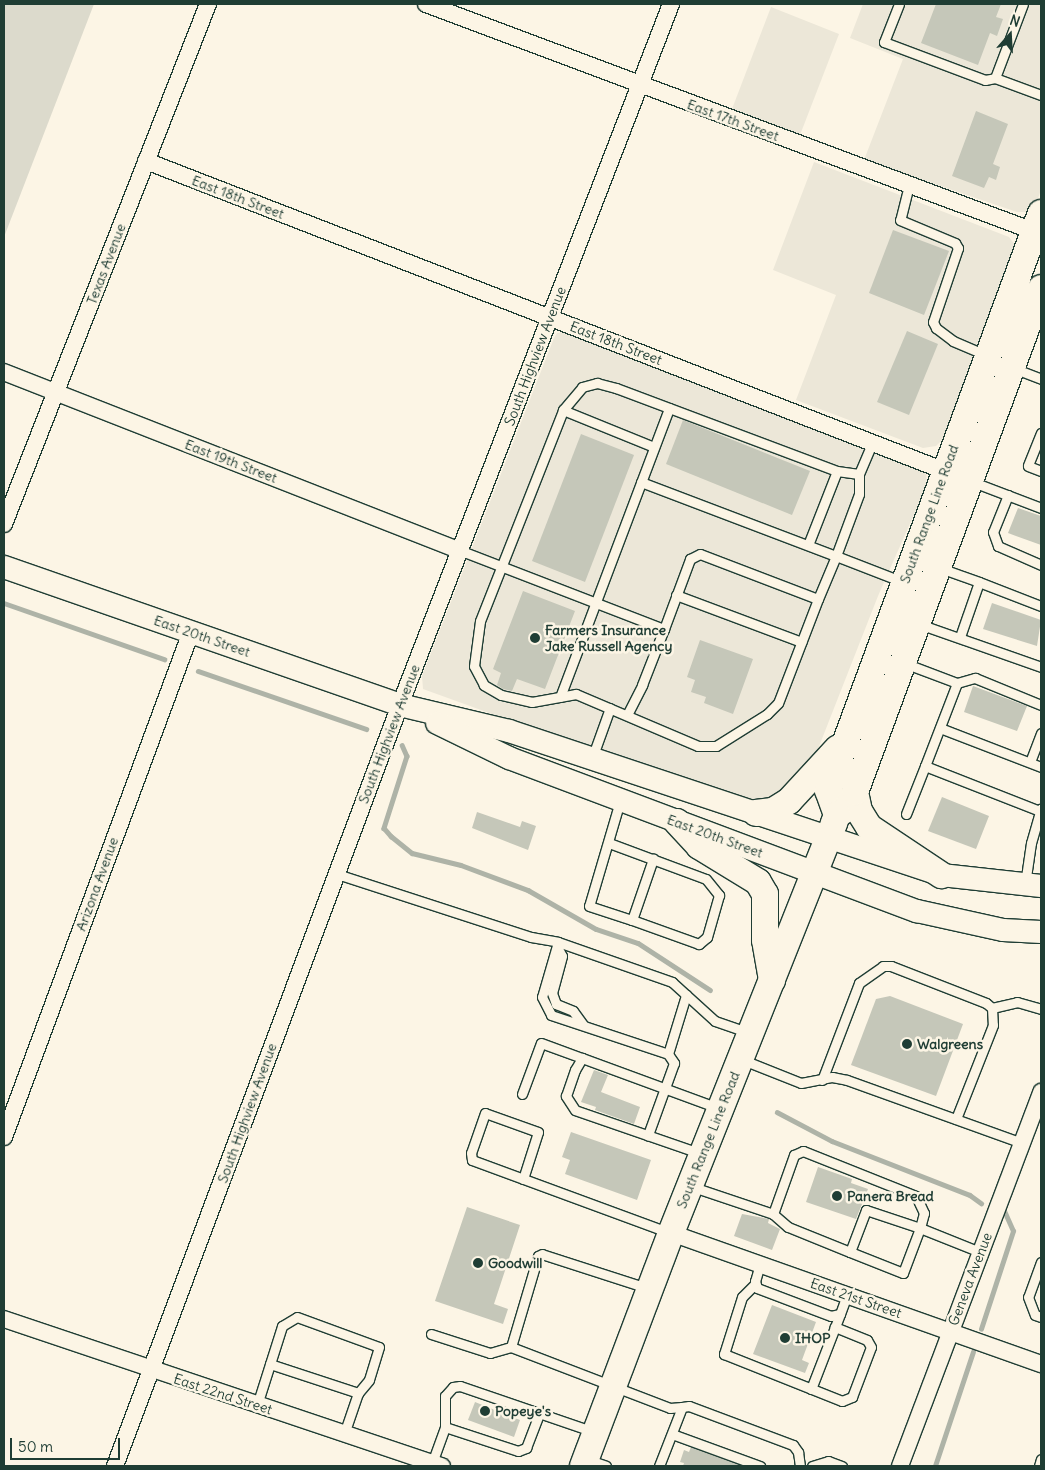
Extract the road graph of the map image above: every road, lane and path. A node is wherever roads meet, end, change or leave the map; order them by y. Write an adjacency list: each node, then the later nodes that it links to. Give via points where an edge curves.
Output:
1 (208, 4): 9 (street, Texas Avenue)
2 (426, 4): 7 (street, East 17th Street)
3 (671, 4): 7 (street, South Highview Avenue)
4 (899, 4): 6 (lane, via 884,42 985,80)
5 (1023, 4): 6 (lane)
6 (995, 78): 8 (lane)
7 (640, 85): 10 (street, East 17th Street); 14 (street, South Highview Avenue)
8 (1041, 95)
9 (146, 161): 14 (street, East 18th Street); 18 (street, Texas Avenue)
10 (909, 185): 11 (street, East 17th Street); 15 (lane, via 900,220 955,243 958,248 933,322 936,328 953,341)
11 (1039, 226): 15 (main road, South Range Line Road)
12 (1041, 288): 13 (main road, South Range Line Road)
13 (1035, 314): 15 (main road, South Range Line Road)
14 (550, 317): 22 (street, East 18th Street); 33 (street, South Highview Avenue)
15 (999, 362): 17 (lane); 27 (main road, South Range Line Road)
16 (4, 372): 18 (street, East 19th Street)
17 (1041, 379)
18 (55, 392): 31 (street, Texas Avenue); 33 (street, East 19th Street)
19 (669, 408): 20 (lane, via 597,383 582,387); 23 (lane); 24 (lane)
20 (563, 410): 23 (lane); 36 (lane)
21 (1041, 433): 25 (lane, via 1028,466)
22 (872, 443): 26 (lane); 27 (street, East 18th Street)
23 (654, 447): 28 (lane)
24 (837, 471): 26 (lane); 32 (lane)
25 (1041, 471)
26 (859, 474): 34 (lane, via 859,494)
27 (957, 476): 29 (lane, East 18th Street); 38 (main road, South Range Line Road); 39 (main road, South Range Line Road)
28 (641, 482): 32 (lane); 43 (lane)
29 (1008, 495): 30 (lane, East 18th Street); 35 (lane, via 993,532 998,546)
30 (1041, 508)
31 (4, 524)
32 (808, 545): 34 (lane)
33 (459, 550): 36 (lane); 54 (street, South Highview Avenue)
34 (836, 556): 39 (lane); 42 (lane)
35 (1041, 564)
36 (502, 566): 43 (lane); 53 (lane, via 480,621 474,666 484,685 501,694 532,702)
37 (4, 567): 47 (main road, East 20th Street)
38 (938, 567): 40 (lane); 45 (main road, South Range Line Road)
39 (904, 582): 60 (main road, South Range Line Road)
40 (979, 582): 44 (lane); 48 (lane)
41 (676, 595): 42 (lane, via 690,559 700,554); 46 (lane); 49 (lane)
42 (818, 599): 49 (lane)
43 (596, 603): 46 (lane); 53 (lane)
44 (1041, 606)
45 (918, 624): 48 (lane); 50 (main road, South Range Line Road)
46 (664, 629): 57 (lane)
47 (191, 632): 54 (main road, East 20th Street); 96 (street, Arizona Avenue)
48 (960, 637): 51 (lane)
49 (802, 642): 57 (lane, via 778,702 767,714 716,746 698,746)
50 (903, 663): 52 (lane); 65 (main road, South Range Line Road)
51 (1041, 667)
52 (957, 683): 55 (lane, via 975,678); 58 (lane)
53 (560, 697): 56 (lane, via 576,694)
54 (400, 705): 61 (main road, East 20th Street, via 509,731); 66 (main road, East 20th Street, via 509,758); 75 (street, South Highview Avenue)
55 (1041, 705)
56 (610, 708): 57 (lane); 61 (lane)
57 (627, 715)
58 (940, 728): 62 (lane); 63 (lane)
59 (1041, 733): 62 (lane)
60 (845, 740): 68 (main road, via 789,801 773,811); 71 (main road, South Range Line Road, via 828,790)
61 (592, 758): 68 (main road, East 20th Street)
62 (1030, 762): 64 (lane)
63 (925, 766): 67 (lane); 69 (lane)
64 (1041, 767)
65 (855, 792): 71 (main road, South Range Line Road, via 849,807); 76 (main road, via 859,811 869,827)
66 (620, 800): 70 (main road, East 20th Street); 72 (lane)
67 (1041, 810): 77 (lane, via 1031,843)
68 (756, 813): 71 (main road, East 20th Street)
69 (906, 814)
70 (677, 822): 74 (main road, East 20th Street); 81 (main road, via 699,846 758,882 765,894 764,940)
71 (833, 826): 74 (main road, South Range Line Road); 76 (main road, East 20th Street)
72 (610, 844): 73 (lane); 78 (lane, via 590,906)
73 (653, 859): 78 (lane); 78 (lane, via 706,879 715,887 719,895 707,937 699,944)
74 (815, 873): 79 (main road, East 20th Street, via 917,911 1003,930); 81 (main road, South Range Line Road)
75 (336, 874): 80 (lane); 120 (street, South Highview Avenue)
76 (941, 875): 77 (main road, East 20th Street)
77 (1033, 885)
78 (632, 920)
79 (1041, 932)
80 (557, 944): 82 (lane, via 672,982); 86 (lane, via 542,997 551,1015)
81 (772, 980): 85 (main road, South Range Line Road)
82 (686, 995): 85 (lane, via 715,1021); 86 (lane)
83 (992, 1008): 84 (lane, via 1017,1002); 89 (lane, via 891,966 883,966 859,983); 94 (lane, via 993,1025)
84 (1041, 1009)
85 (751, 1034): 88 (main road, South Range Line Road)
86 (668, 1054): 90 (lane, via 674,1063)
87 (582, 1058): 90 (lane); 92 (lane, via 541,1043); 95 (lane, via 566,1096 575,1110)
88 (740, 1059): 89 (lane, via 801,1083); 93 (main road, South Range Line Road)
89 (822, 1080): 94 (lane, via 832,1077 847,1080)
90 (665, 1090): 93 (lane); 95 (lane)
91 (1041, 1092): 97 (street, Geneva Avenue)
92 (522, 1094)
93 (720, 1109): 98 (main road, South Range Line Road)
94 (956, 1119): 97 (lane)
95 (648, 1135): 98 (lane)
96 (4, 1137)
97 (1022, 1143): 105 (street, Geneva Avenue)
98 (702, 1154): 100 (main road, South Range Line Road)
99 (523, 1179): 99 (lane, via 472,1160 471,1153 485,1113 538,1132); 103 (lane)
100 (690, 1186): 101 (lane); 103 (main road, South Range Line Road)
101 (773, 1214): 102 (lane, via 794,1155 803,1151 916,1196 924,1213); 104 (lane, via 788,1227)
102 (920, 1228): 104 (lane, via 866,1210); 104 (lane, via 903,1273); 105 (lane)
103 (671, 1233): 107 (street, East 21st Street); 109 (main road, South Range Line Road)
104 (850, 1252)
105 (980, 1252): 115 (street, Geneva Avenue)
106 (1041, 1262): 112 (lane, via 1028,1297 1035,1315)
107 (760, 1264): 108 (lane); 110 (street, East 21st Street)
108 (755, 1284): 111 (lane, via 757,1288 831,1316); 122 (lane, via 742,1297 724,1354)
109 (650, 1289): 117 (lane, via 542,1254 538,1256); 121 (main road, South Range Line Road)
110 (847, 1295): 111 (lane); 115 (street, East 21st Street)
111 (840, 1314): 114 (lane)
112 (1041, 1317)
113 (4, 1319): 120 (street, East 22nd Street)
114 (835, 1328): 122 (lane); 122 (lane, via 866,1340 871,1347 852,1397 842,1401)
115 (950, 1331): 119 (street, East 21st Street); 140 (street, Geneva Avenue)
116 (431, 1334): 117 (lane, via 490,1353)
117 (510, 1347): 121 (lane)
118 (270, 1364): 123 (lane); 123 (lane, via 282,1326 297,1318 379,1347 369,1380); 124 (lane)
119 (1041, 1364)
120 (151, 1370): 124 (street, East 22nd Street); 134 (street, South Highview Avenue)
121 (613, 1386): 125 (lane, via 670,1408); 128 (main road, South Range Line Road)
122 (811, 1389)
123 (358, 1393): 129 (lane)
124 (257, 1405): 129 (street, East 22nd Street)
125 (682, 1407): 130 (lane); 137 (lane, via 694,1406 796,1448)
126 (539, 1414): 127 (lane, via 522,1450); 127 (lane, via 460,1386 453,1387 445,1396); 128 (lane)
127 (445, 1427): 132 (lane)
128 (596, 1433): 133 (main road, South Range Line Road)
129 (344, 1434): 132 (street, East 22nd Street)
130 (672, 1434): 135 (lane); 136 (lane)
131 (1041, 1459): 141 (lane)
132 (431, 1464)
133 (592, 1464)
134 (115, 1466)
135 (659, 1466)
136 (760, 1466)
137 (800, 1466)
138 (812, 1466): 139 (lane, via 828,1461)
139 (842, 1466)
140 (900, 1466)
141 (1039, 1466)

